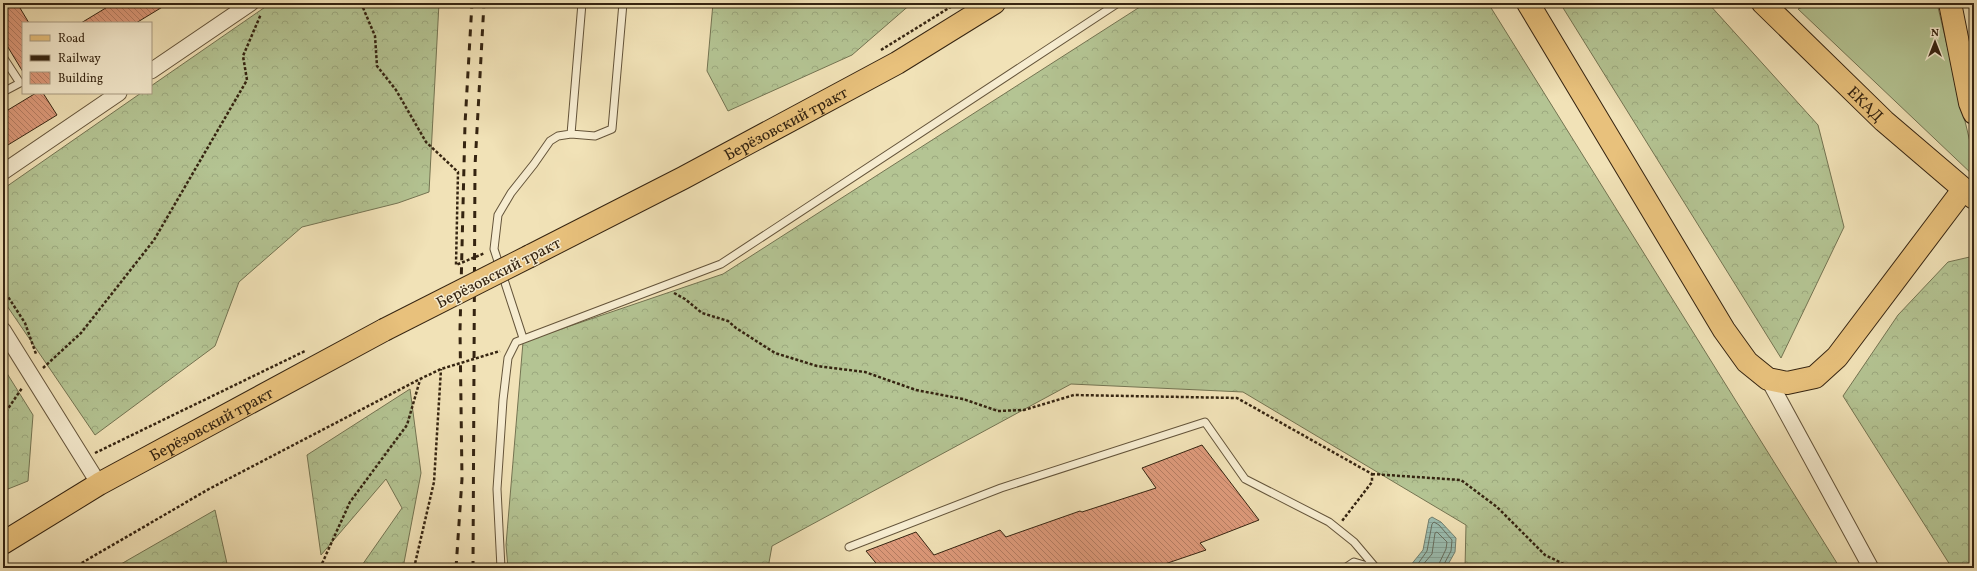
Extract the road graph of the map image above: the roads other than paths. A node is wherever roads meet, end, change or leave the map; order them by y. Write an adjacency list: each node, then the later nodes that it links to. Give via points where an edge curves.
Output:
1 (582, 3): 14 (lane)
2 (623, 3): 14 (lane, via 612,129 595,136)
3 (994, 3): 20 (main road, Берёзовский тракт, bridge, via 897,63 683,178 384,330)
4 (1118, 3): 18 (lane, via 721,264)
5 (1528, 3): 19 (main road, via 1724,330 1747,362)
6 (1763, 3): 16 (main road, ЕКАД, via 1884,121)
7 (1950, 3): 13 (main road)
8 (257, 6): 10 (street)
9 (3, 57): 11 (lane, via 20,83)
10 (152, 70)
11 (3, 92)
12 (118, 94): 15 (street)
13 (1974, 113)
14 (572, 134): 18 (lane, via 558,136 550,141 511,193 498,215 494,249)
15 (3, 172)
16 (1968, 194): 19 (main road, via 1838,357 1815,376 1787,383)
17 (3, 330): 20 (street)
18 (523, 338): 23 (lane, via 511,348 502,400 497,488)
19 (1768, 379): 26 (street)
20 (99, 484): 21 (main road, Берёзовский тракт)
21 (3, 543)
22 (849, 546): 25 (lane, via 1001,488 1205,422 1245,479 1329,522 1354,542)
23 (501, 568)
24 (1345, 568): 25 (lane, via 1354,562)
25 (1375, 568)
26 (1871, 568)

